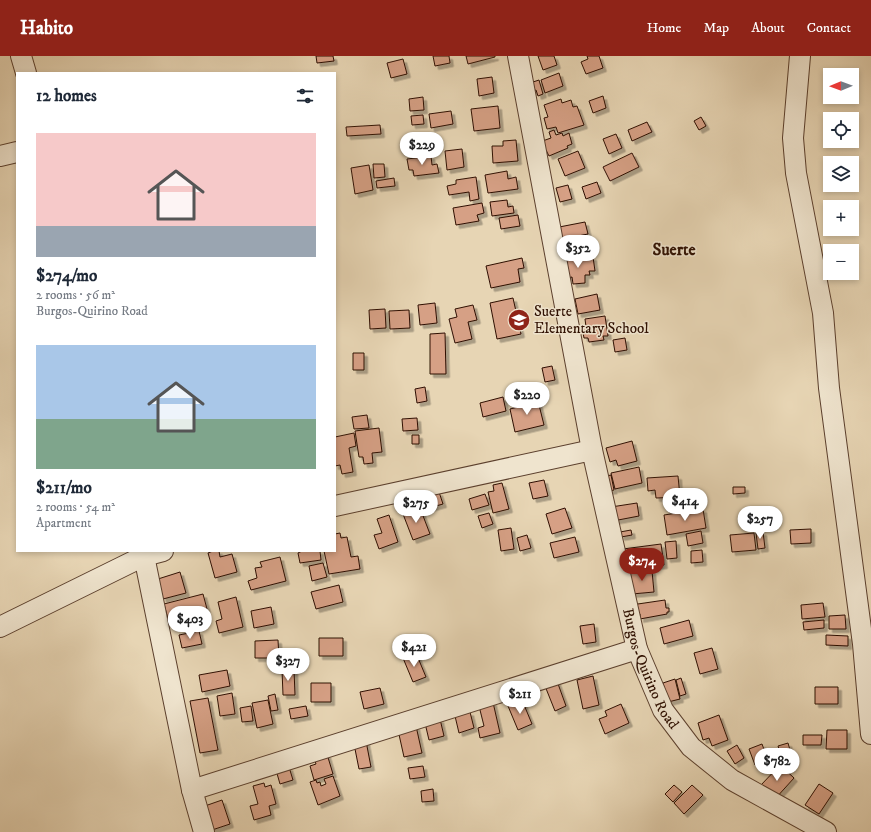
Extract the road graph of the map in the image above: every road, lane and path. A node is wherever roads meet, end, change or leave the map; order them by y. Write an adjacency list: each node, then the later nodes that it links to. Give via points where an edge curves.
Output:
1 (22, 56): 4 (street)
2 (518, 56): 7 (street, Burgos-Quirino Road)
3 (800, 56): 13 (street, via 792,138 796,173 823,313 829,388 863,644)
4 (26, 72)
5 (16, 152): 6 (street)
6 (0, 156)
7 (592, 450): 8 (street); 12 (street, Burgos-Quirino Road)
8 (336, 506)
9 (160, 552): 10 (street)
10 (144, 556): 11 (street); 14 (street)
11 (0, 627)
12 (637, 649): 14 (street); 16 (street, Burgos-Quirino Road, via 663,710 691,747 732,780)
13 (871, 734)
14 (192, 790): 15 (street)
15 (204, 832)
16 (826, 832)

